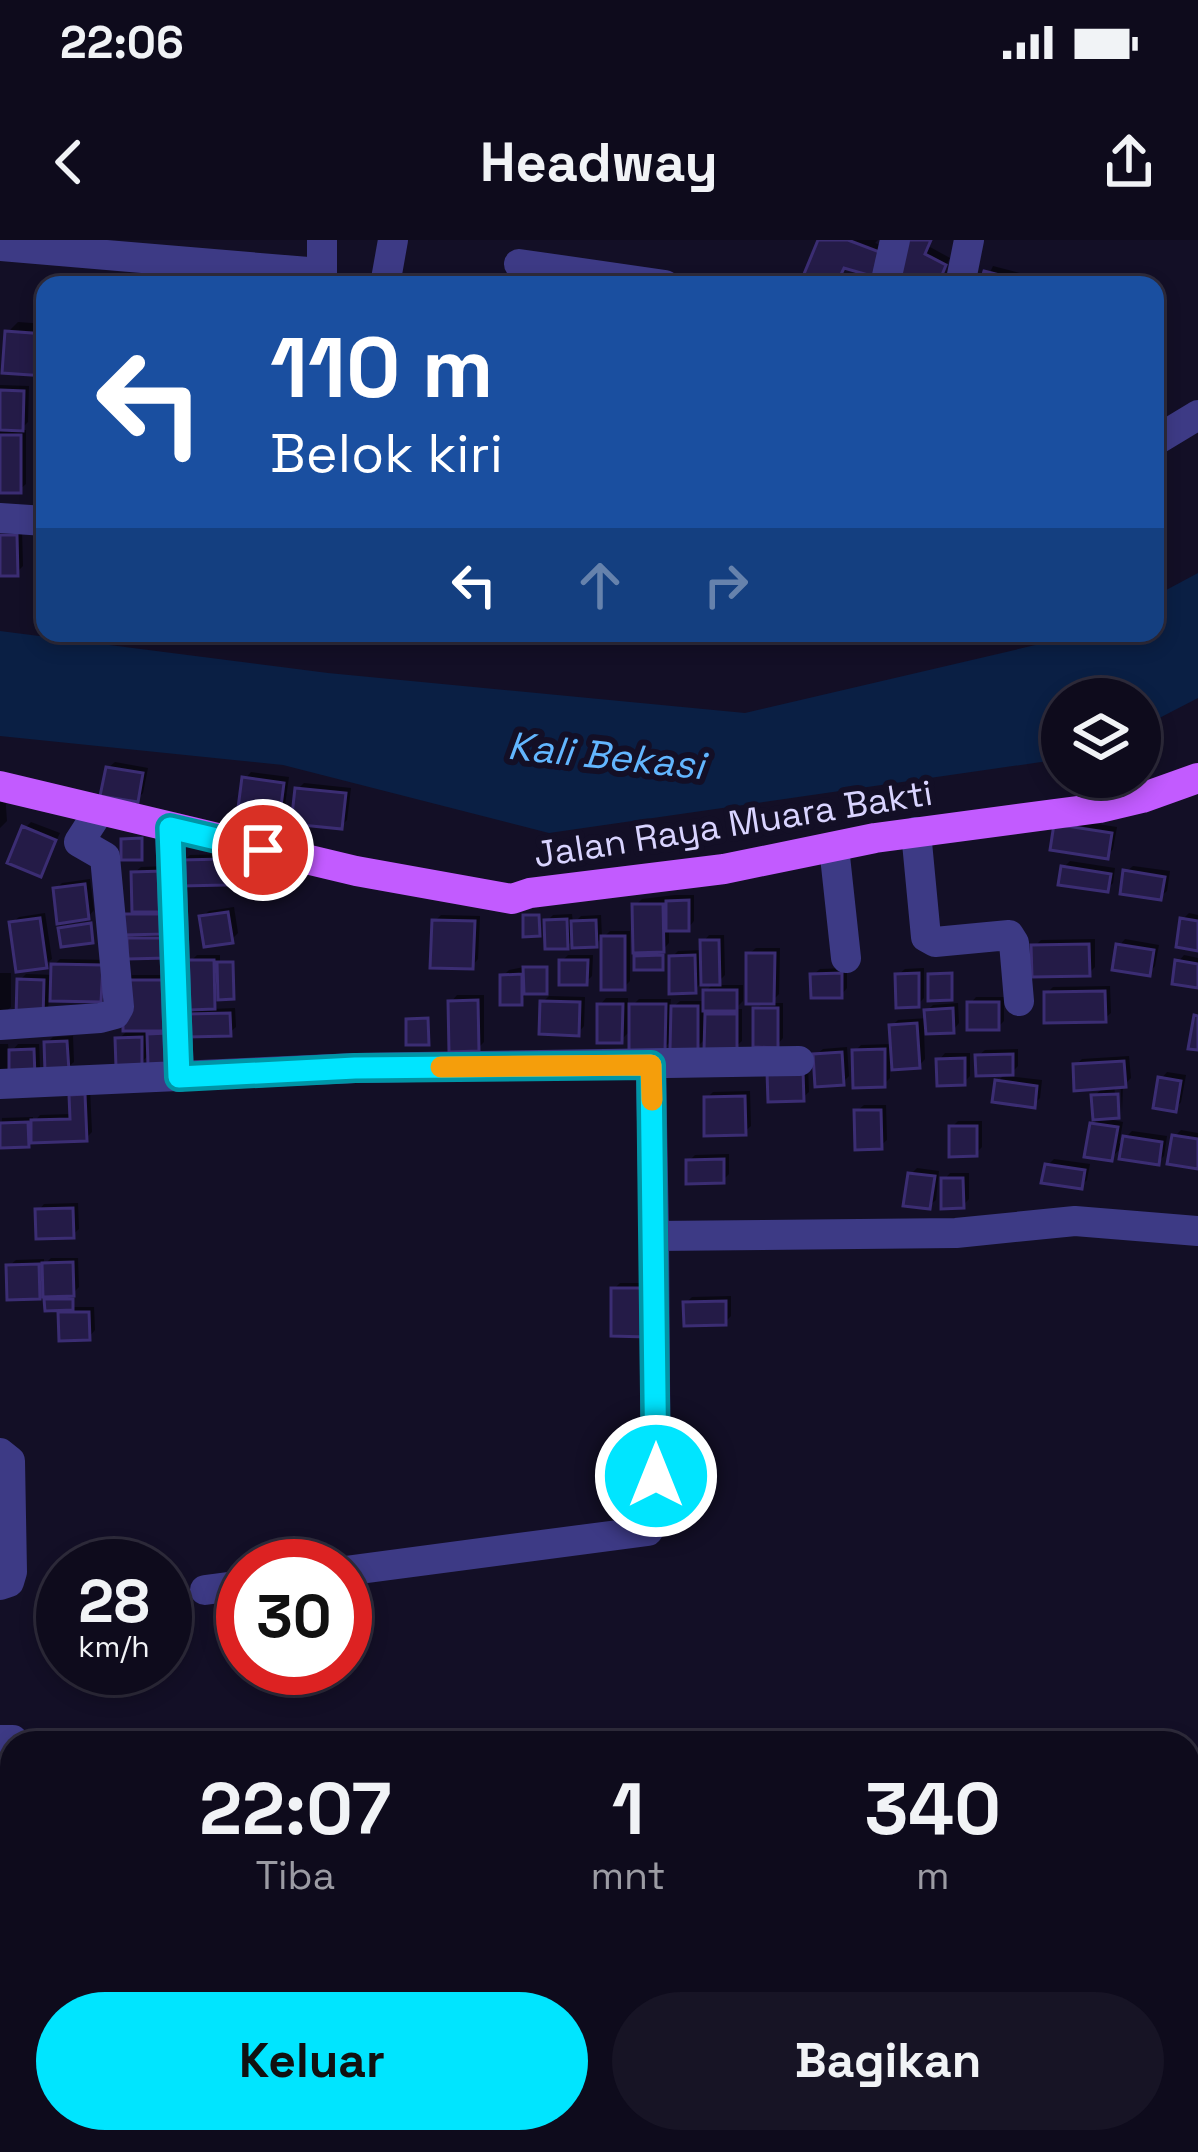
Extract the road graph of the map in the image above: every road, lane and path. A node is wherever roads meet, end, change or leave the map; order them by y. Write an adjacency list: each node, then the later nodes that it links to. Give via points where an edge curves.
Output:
1 (322, 240): 8 (street)
2 (393, 240): 9 (street)
3 (895, 240): 11 (street)
4 (969, 240): 12 (street)
5 (0, 246): 7 (street)
6 (519, 263): 10 (street)
7 (292, 276)
8 (321, 276)
9 (387, 276)
10 (605, 276)
11 (887, 276)
12 (962, 276)
13 (1198, 416): 14 (street)
14 (1164, 436)
15 (0, 518): 16 (street)
16 (36, 520)
17 (1198, 778): 21 (main road, Jalan Raya Muara Bakti, via 1100,808)
18 (0, 786): 19 (main road, Jalan Raya Muara Bakti)
19 (99, 811): 20 (main road, Jalan Raya Muara Bakti); 25 (street, via 79,842 105,857 116,1014)
20 (170, 828): 22 (main road, Jalan Raya Muara Bakti, via 512,899); 28 (street)
21 (916, 832): 22 (main road, Jalan Raya Muara Bakti); 24 (street, via 926,937 1009,935)
22 (834, 847): 23 (street)
23 (846, 958)
24 (1018, 1001)
25 (0, 1024)
26 (799, 1061): 27 (street)
27 (651, 1065): 28 (street); 31 (street)
28 (179, 1077): 29 (street)
29 (0, 1084)
30 (1198, 1231): 31 (street, via 1075,1221 956,1233)
31 (654, 1236): 33 (street, via 656,1518 648,1531)
32 (0, 1453): 34 (street, via 10,1461 12,1572)
33 (372, 1567)
34 (0, 1585)
35 (216, 1589): 36 (street)
36 (205, 1590)

